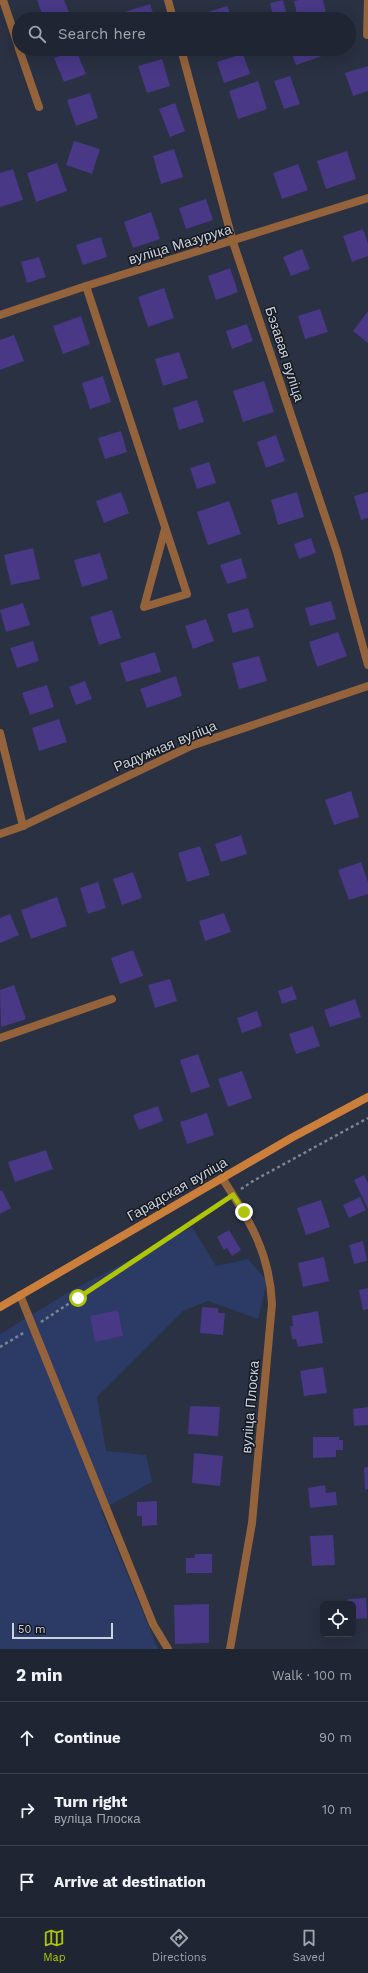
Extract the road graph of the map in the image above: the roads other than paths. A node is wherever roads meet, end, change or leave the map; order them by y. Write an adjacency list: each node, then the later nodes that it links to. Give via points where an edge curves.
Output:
1 (3, 0): 5 (street)
2 (168, 0): 4 (street)
3 (368, 0): 6 (street)
4 (171, 12)
5 (12, 27)
6 (367, 35)
7 (22, 56): 9 (street)
8 (183, 56): 11 (street, Бэзавая вуліца)
9 (39, 107)
10 (368, 198): 11 (street, вуліца Мазурука)
11 (233, 242): 12 (street, вуліца Мазурука); 15 (street, Бэзавая вуліца, via 337,552)
12 (86, 286): 13 (street, вуліца Мазурука); 14 (street)
13 (0, 315)
14 (165, 529): 14 (street, via 187,594 144,607 150,585)
15 (368, 665)
16 (368, 686): 18 (street, Радужная вуліца, via 191,746)
17 (0, 733): 18 (street)
18 (24, 826): 19 (street, Радужная вуліца)
19 (0, 834)
20 (112, 999): 21 (street)
21 (0, 1038)
22 (368, 1097): 23 (main road, Гарадская вуліца)
23 (222, 1178): 24 (main road, Гарадская вуліца); 27 (street, вуліца Плоска, via 254,1230 262,1250 268,1268 272,1304 252,1524)
24 (20, 1295): 25 (main road, Гарадская вуліца); 26 (street, via 147,1609)
25 (0, 1307)
26 (168, 1649)
27 (230, 1649)

